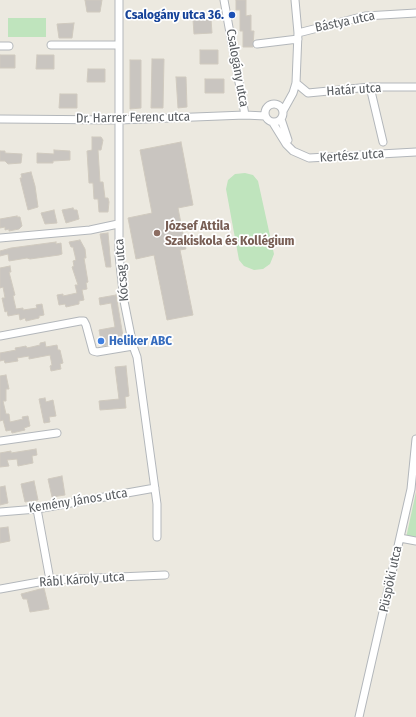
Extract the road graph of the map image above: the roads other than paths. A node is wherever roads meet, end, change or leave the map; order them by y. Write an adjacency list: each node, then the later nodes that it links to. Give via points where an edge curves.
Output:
1 (119, 0): 8 (street, Kócsag utca)
2 (224, 0): 17 (street, Csalogány utca)
3 (296, 0): 5 (street)
4 (416, 13): 5 (street, Bástya utca, via 365,16)
5 (298, 36): 6 (street, Bástya utca); 11 (street)
6 (256, 44)
7 (51, 45): 8 (street)
8 (119, 45): 20 (street, Kócsag utca)
9 (0, 46): 10 (street)
10 (9, 46)
11 (295, 86): 12 (street, Határ utca, via 308,93); 14 (street); 16 (street)
12 (370, 87): 13 (street, Határ utca); 23 (street)
13 (416, 87)
14 (277, 105): 15 (street); 16 (street)
15 (266, 108): 17 (street, Csalogány utca); 18 (street)
16 (283, 110): 21 (street)
17 (245, 115): 18 (street, Dr. Harrer Ferenc utca); 20 (street, Dr. Harrer Ferenc utca)
18 (265, 116): 22 (street, via 268,121)
19 (0, 119): 20 (street, Dr. Harrer Ferenc utca)
20 (118, 120): 26 (street, Kócsag utca)
21 (281, 120): 22 (street); 24 (street)
22 (274, 122): 24 (street, via 286,144)
23 (383, 142)
24 (293, 151): 25 (street, Kertész utca, via 314,159)
25 (415, 152)
26 (118, 224): 27 (street, via 90,230); 29 (street, Kócsag utca, via 122,286)
27 (0, 238)
28 (0, 334): 29 (street, via 80,321 86,325 93,351)
29 (133, 346): 33 (street, Kócsag utca, via 137,357)
30 (57, 433): 32 (street)
31 (416, 439): 34 (street, Püspöki utca)
32 (0, 441)
33 (155, 488): 35 (street, Kemény János utca); 37 (street, Kócsag utca, via 158,509)
34 (414, 490): 38 (street, Püspöki utca)
35 (37, 509): 36 (street, Kemény János utca); 41 (street)
36 (0, 512)
37 (157, 537)
38 (400, 538): 39 (street); 43 (street, Püspöki utca)
39 (416, 541)
40 (165, 575): 41 (street, Rábl Károly utca)
41 (50, 580): 42 (street, Rábl Károly utca)
42 (0, 589)
43 (358, 717)

